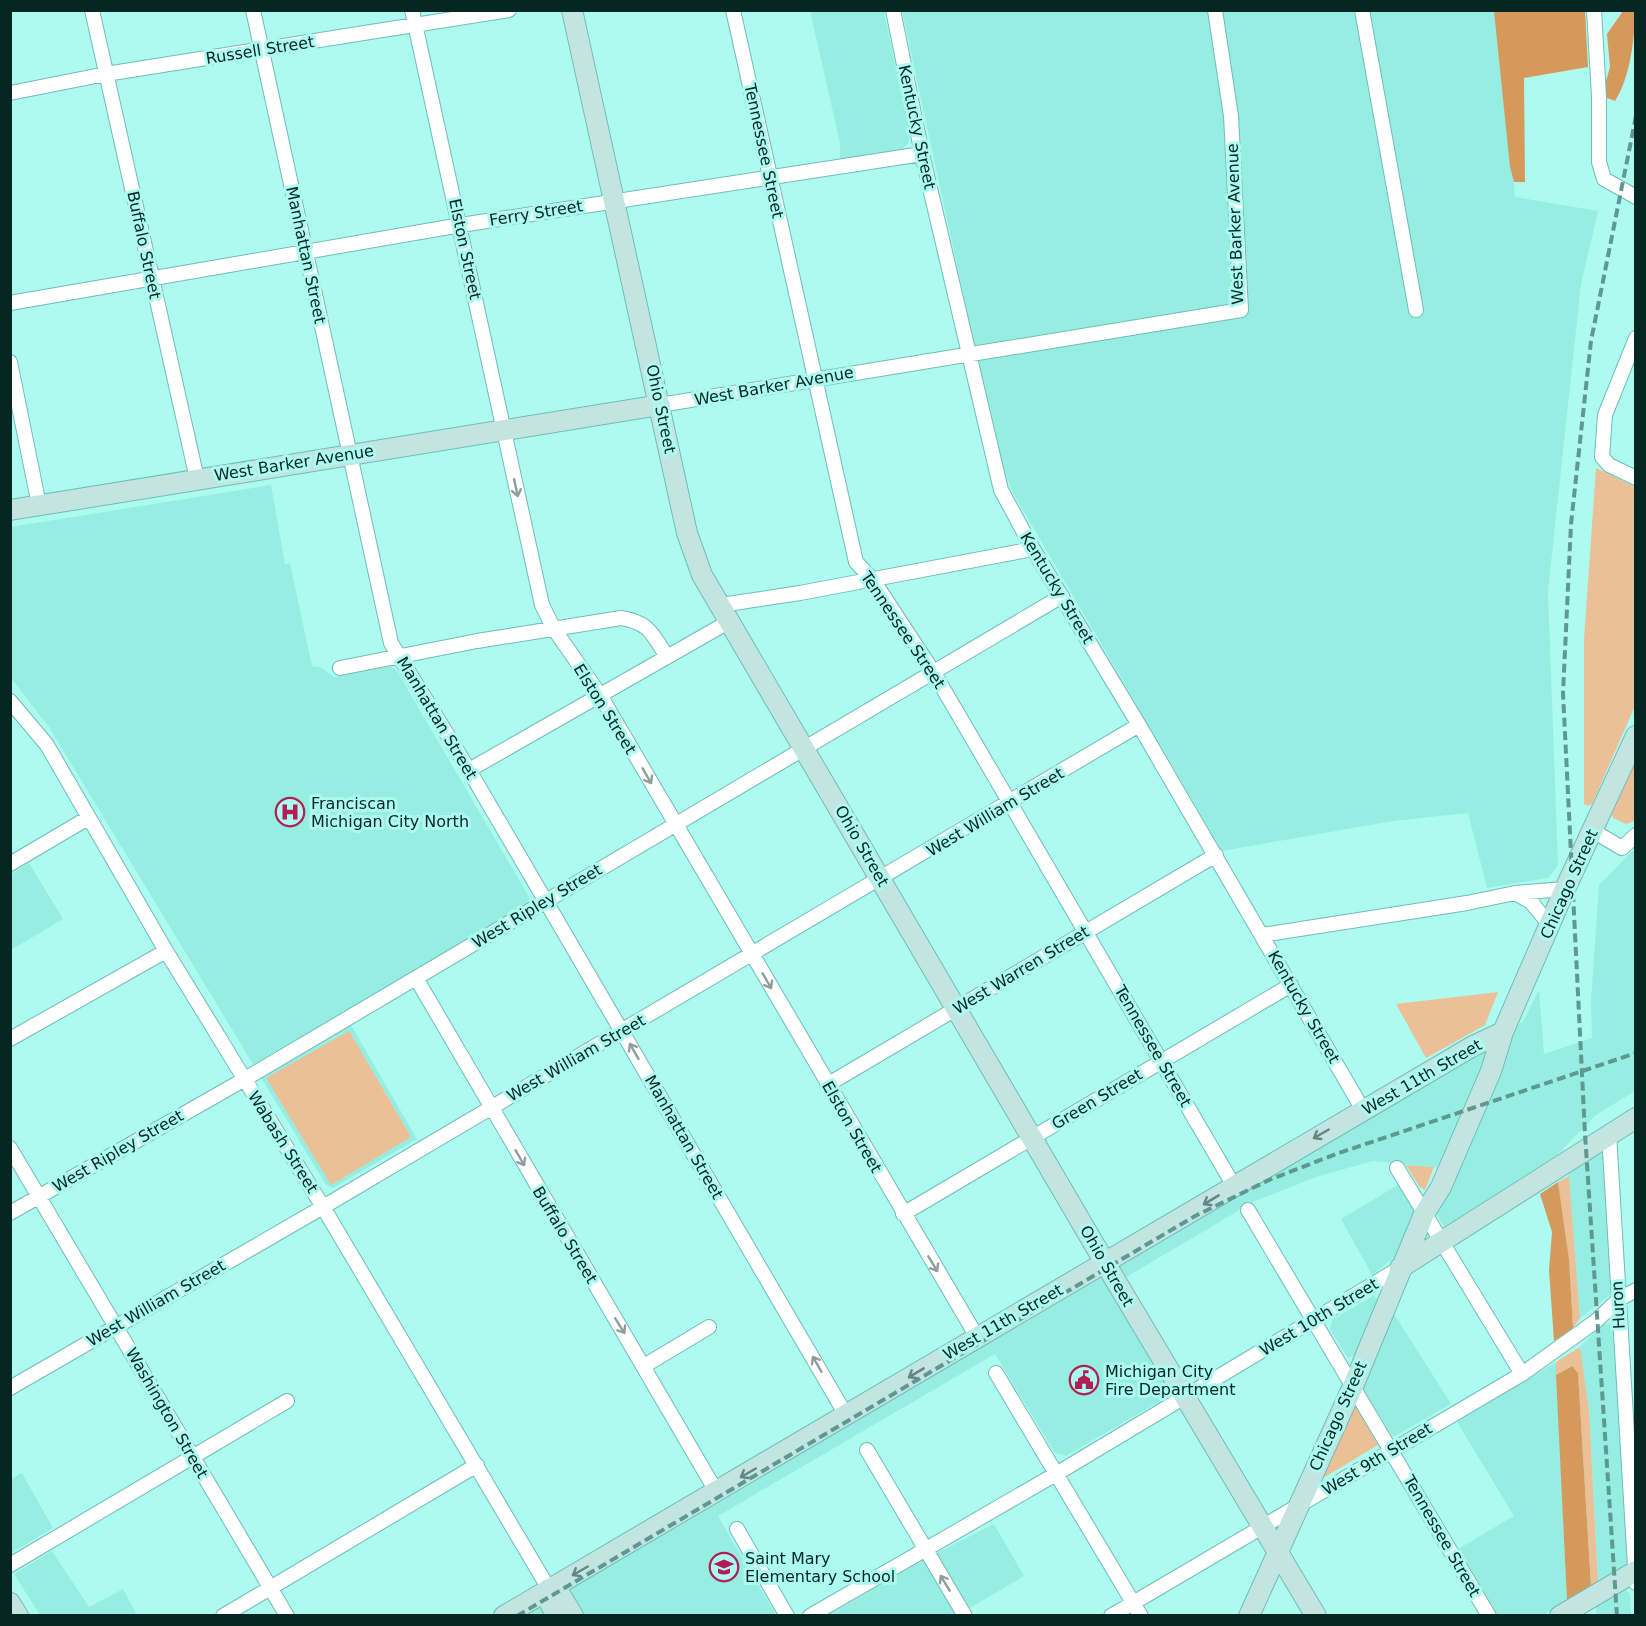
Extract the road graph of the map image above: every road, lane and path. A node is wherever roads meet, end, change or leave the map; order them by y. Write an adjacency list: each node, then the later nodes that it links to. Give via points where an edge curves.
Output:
1 (93, 10): 13 (street, Buffalo Street)
2 (254, 10): 12 (street, Manhattan Street)
3 (412, 10): 11 (street, Elston Street)
4 (509, 10): 11 (street, Russell Street)
5 (572, 10): 18 (street, Ohio Street)
6 (733, 10): 16 (street, Tennessee Street)
7 (893, 10): 15 (street, Kentucky Street)
8 (1215, 10): 25 (street, West Barker Avenue, via 1231,116 1241,310)
9 (1362, 10): 23 (street)
10 (1594, 10): 17 (street, via 1599,162 1604,179)
11 (415, 26): 12 (street, Russell Street); 19 (street, Elston Street)
12 (262, 50): 13 (street, Russell Street); 20 (street, Manhattan Street)
13 (106, 74): 14 (street, Russell Street); 21 (street, Buffalo Street)
14 (10, 93)
15 (922, 154): 16 (street, Ferry Street); 25 (street, Kentucky Street)
16 (770, 176): 18 (street, Ferry Street); 27 (street, Tennessee Street)
17 (1635, 197)
18 (615, 201): 19 (street, Ferry Street); 28 (street, Ohio Street)
19 (461, 225): 20 (street, Ferry Street); 29 (street, Elston Street)
20 (305, 252): 21 (street, Ferry Street); 30 (street, Manhattan Street)
21 (151, 277): 22 (street, Ferry Street); 32 (street, Buffalo Street)
22 (10, 303)
23 (1416, 310)
24 (1635, 338): 31 (street, via 1605,415 1602,457)
25 (967, 353): 27 (street, West Barker Avenue); 35 (street, Kentucky Street, via 1001,490)
26 (10, 362): 33 (street)
27 (813, 379): 28 (street, West Barker Avenue); 36 (street, Tennessee Street, via 856,562)
28 (660, 405): 29 (street, West Barker Avenue); 38 (street, Ohio Street, via 687,533 702,575)
29 (504, 431): 30 (street, West Barker Avenue); 39 (street, Elston Street, one-way to 39, via 542,605)
30 (349, 454): 32 (street, West Barker Avenue); 40 (street, Manhattan Street, via 391,643)
31 (1635, 478)
32 (197, 479): 33 (street, West Barker Avenue)
33 (39, 505): 34 (street, West Barker Avenue)
34 (10, 510)
35 (1033, 549): 36 (street); 37 (street, Kentucky Street)
36 (873, 580): 38 (street); 43 (street, Tennessee Street)
37 (1062, 596): 43 (street, West Ripley Street); 46 (street, Kentucky Street)
38 (726, 613): 41 (street); 48 (street, Ohio Street)
39 (554, 629): 40 (street); 41 (street, via 621,618 634,620 648,627); 44 (street, Elston Street)
40 (400, 656): 42 (street); 49 (street, Manhattan Street)
41 (667, 657): 44 (street)
42 (340, 668)
43 (934, 673): 48 (street, West Ripley Street); 50 (street, Tennessee Street)
44 (600, 695): 49 (street); 52 (street, Elston Street, one-way to 52)
45 (10, 701): 51 (street, Wabash Street, via 47,745)
46 (1139, 725): 50 (street, West William Street); 55 (street, Kentucky Street)
47 (1635, 736): 53 (street, Chicago Street)
48 (805, 748): 52 (street, West Ripley Street); 57 (street, Ohio Street)
49 (469, 770): 60 (street, Manhattan Street)
50 (1009, 804): 57 (street, West William Street); 62 (street, Tennessee Street)
51 (88, 818): 56 (street); 64 (street, Wabash Street)
52 (675, 825): 60 (street, West Ripley Street); 65 (street, Elston Street)
53 (1593, 831): 54 (street, via 1622,848); 58 (street, Chicago Street)
54 (1635, 835)
55 (1216, 855): 62 (street, West Warren Street); 63 (street, Kentucky Street)
56 (10, 864)
57 (881, 879): 65 (street, West William Street); 68 (street, Ohio Street)
58 (1565, 889): 59 (street); 61 (street, Chicago Street)
59 (1515, 893): 61 (street, via 1531,902); 63 (street)
60 (545, 901): 66 (street, West Ripley Street); 69 (street, Manhattan Street)
61 (1550, 925): 70 (street, Chicago Street)
62 (1085, 932): 68 (street, West Warren Street); 72 (street, Tennessee Street)
63 (1262, 935): 67 (street, Kentucky Street)
64 (166, 951): 71 (street); 73 (street, Wabash Street)
65 (752, 955): 69 (street, West William Street); 74 (street, Elston Street, one-way to 74)
66 (416, 978): 73 (street, West Ripley Street); 75 (street, Buffalo Street)
67 (1291, 985): 72 (street, Green Street); 76 (street, Kentucky Street)
68 (956, 1008): 74 (street, West Warren Street); 79 (street, Ohio Street)
69 (622, 1031): 75 (street, West William Street); 105 (street, Manhattan Street, one-way to 69)
70 (1503, 1032): 76 (street, West 11th Street); 88 (street, Chicago Street, via 1491,1071 1450,1166)
71 (10, 1039)
72 (1162, 1060): 79 (street, Green Street); 82 (street, Tennessee Street)
73 (245, 1080): 83 (street, West Ripley Street); 84 (street, Wabash Street)
74 (827, 1084): 87 (street, Elston Street)
75 (490, 1108): 84 (street, West William Street); 98 (street, Buffalo Street, one-way to 98)
76 (1363, 1110): 82 (street, West 11th Street, one-way to 82)
77 (1635, 1118): 78 (street, West 10th Street)
78 (1609, 1134): 89 (street, West 10th Street); 93 (street, Huron)
79 (1033, 1137): 87 (street, Green Street); 90 (street, Ohio Street)
80 (10, 1148): 83 (street, Washington Street)
81 (1397, 1168): 88 (street)
82 (1234, 1186): 90 (street, West 11th Street, one-way to 90)
83 (39, 1196): 86 (street, West Ripley Street); 95 (street, Washington Street)
84 (323, 1207): 95 (street, West William Street); 109 (street, Wabash Street)
85 (1248, 1210): 94 (street, Tennessee Street)
86 (10, 1213)
87 (903, 1214): 97 (street, Elston Street, one-way to 97)
88 (1424, 1214): 89 (street); 91 (street, Chicago Street)
89 (1441, 1240): 91 (street, West 10th Street); 100 (street)
90 (1105, 1263): 97 (street, West 11th Street); 103 (street, Ohio Street)
91 (1400, 1268): 94 (street, West 10th Street); 101 (street, Chicago Street)
92 (1635, 1290): 93 (street, West 9th Street)
93 (1618, 1300): 100 (street, West 9th Street, via 1596,1322); 118 (street, Huron)
94 (1316, 1320): 101 (street, Tennessee Street); 103 (street, West 10th Street)
95 (117, 1326): 102 (street, West William Street); 108 (street, Washington Street)
96 (710, 1327): 98 (street)
97 (977, 1337): 105 (street, West 11th Street, one-way to 105)
98 (644, 1366): 111 (street, Buffalo Street)
99 (996, 1373): 110 (street)
100 (1521, 1374): 107 (street, West 9th Street)
101 (1354, 1384): 107 (street, Tennessee Street); 112 (street, Chicago Street)
102 (10, 1388)
103 (1184, 1397): 110 (street, West 10th Street); 113 (street, Ohio Street)
104 (287, 1401): 108 (street)
105 (846, 1415): 111 (street, West 11th Street, one-way to 111)
106 (867, 1450): 115 (street)
107 (1392, 1450): 112 (street, West 9th Street); 136 (street, Tennessee Street)
108 (193, 1458): 117 (street); 119 (street, Washington Street)
109 (477, 1465): 119 (street); 120 (street, Wabash Street)
110 (1056, 1474): 115 (street, West 10th Street); 121 (street)
111 (716, 1491): 120 (street, West 11th Street, one-way to 120)
112 (1298, 1506): 113 (street, West 9th Street); 116 (street, Chicago Street)
113 (1263, 1528): 116 (street, Ohio Street); 121 (street, West 9th Street)
114 (737, 1529): 129 (street)
115 (926, 1550): 130 (street, West 10th Street); 131 (street, one-way to 115)
116 (1278, 1551): 134 (street, Chicago Street); 135 (street, Ohio Street)
117 (10, 1564)
118 (1635, 1575): 137 (street)
119 (271, 1587): 124 (street); 125 (street, Washington Street)
120 (549, 1589): 126 (street, West 11th Street); 127 (street, Wabash Street, via 547,1598); 128 (street, Wabash Street, via 558,1591)
121 (1133, 1602): 132 (street, West 9th Street); 133 (street)
122 (10, 1603): 123 (street)
123 (18, 1616)
124 (223, 1616)
125 (287, 1616)
126 (504, 1616)
127 (557, 1616)
128 (573, 1616)
129 (787, 1616)
130 (810, 1616)
131 (965, 1616)
132 (1110, 1616)
133 (1141, 1616)
134 (1249, 1616)
135 (1316, 1616)
136 (1489, 1616)
137 (1560, 1616)

